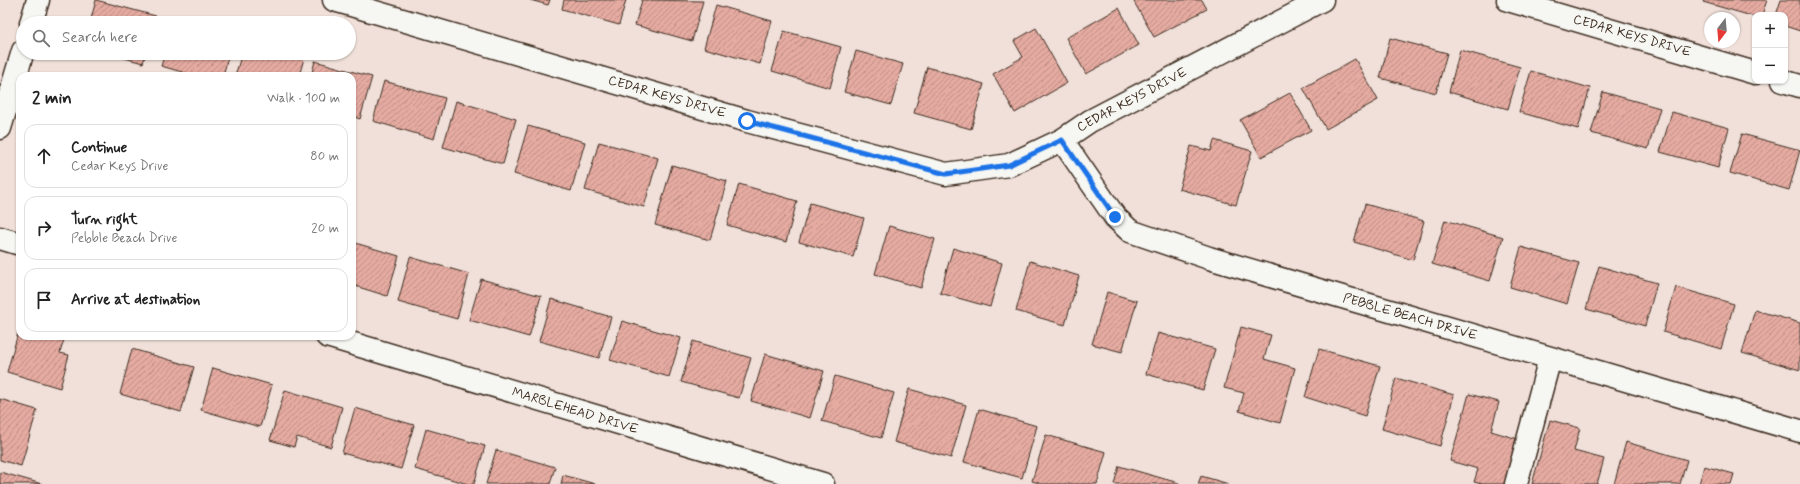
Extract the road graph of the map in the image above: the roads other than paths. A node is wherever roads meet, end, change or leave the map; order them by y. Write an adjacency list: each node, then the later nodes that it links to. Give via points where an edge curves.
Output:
1 (38, 0): 5 (street)
2 (334, 0): 13 (street, CEDAR KEYS DRIVE, via 747,121 946,174 1009,165)
3 (1322, 0): 13 (street, CEDAR KEYS DRIVE, via 1090,121)
4 (1508, 0): 8 (street, CEDAR KEYS DRIVE)
5 (34, 16)
6 (20, 60): 7 (street)
7 (17, 72)
8 (1752, 72)
9 (16, 74): 12 (street)
10 (1788, 82): 11 (street)
11 (1800, 86)
12 (0, 128)
13 (1062, 140): 17 (street, PEBBLE BEACH DRIVE, via 1115,217 1130,231 1209,258)
14 (0, 238): 15 (street)
15 (16, 243)
16 (340, 340): 19 (street, MARBLEHEAD DRIVE)
17 (1550, 358): 18 (street, PEBBLE BEACH DRIVE); 20 (street)
18 (1800, 431)
19 (823, 484)
20 (1516, 484)

